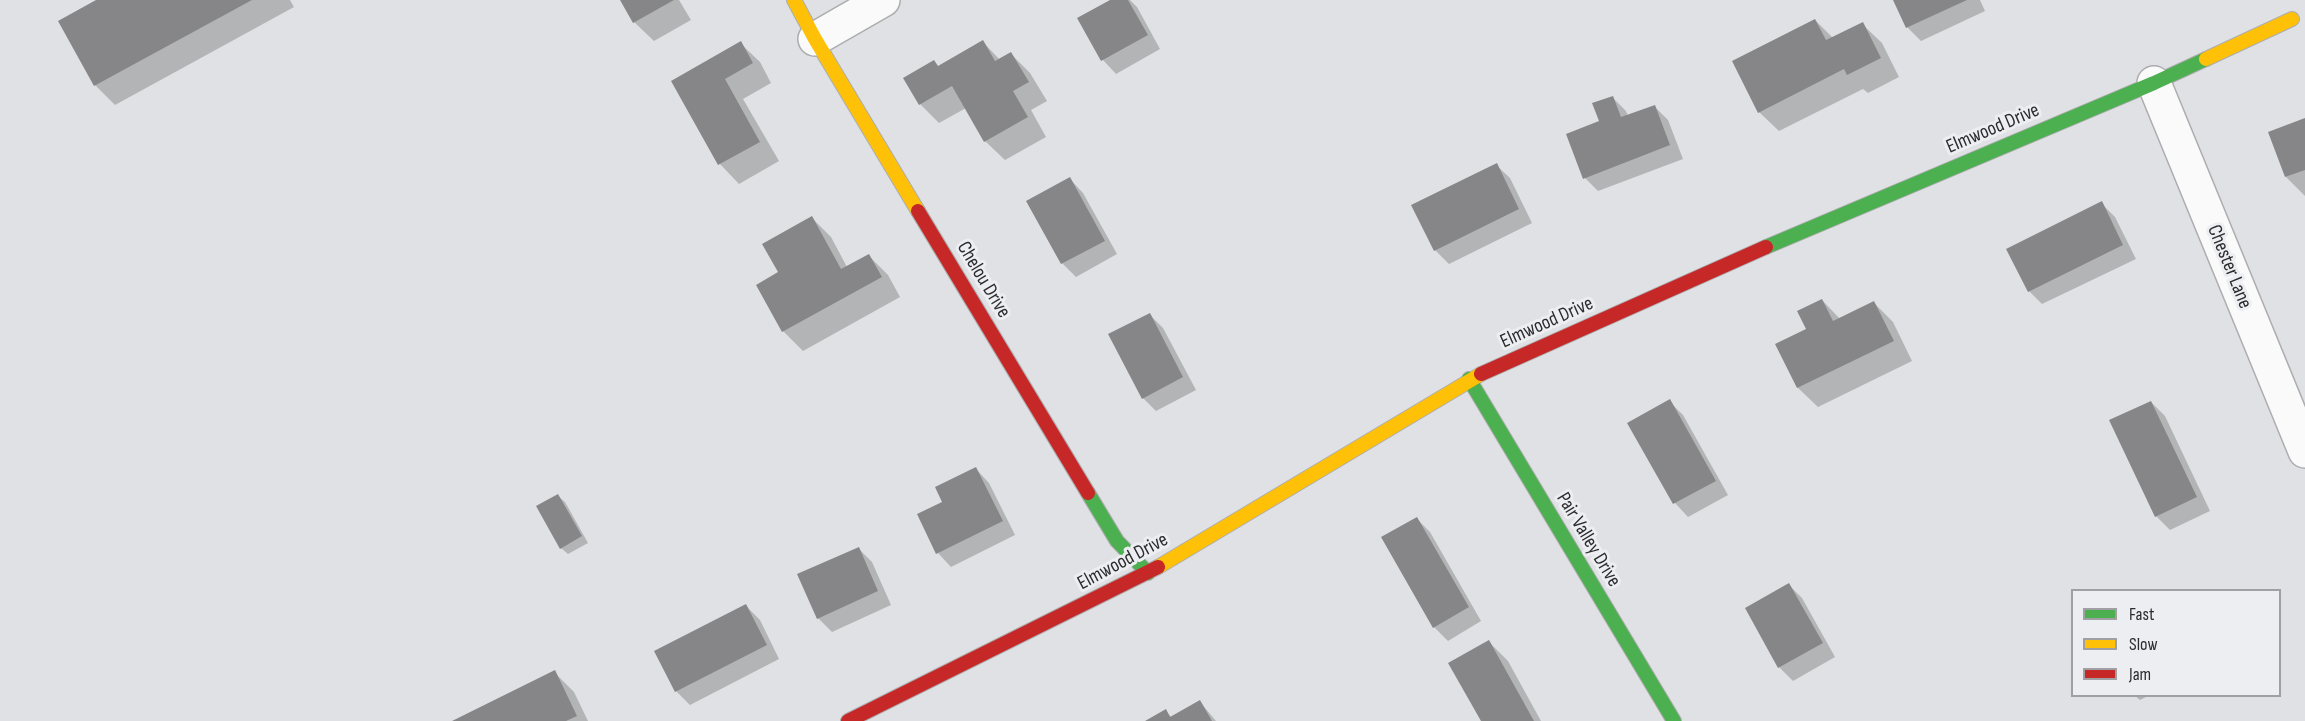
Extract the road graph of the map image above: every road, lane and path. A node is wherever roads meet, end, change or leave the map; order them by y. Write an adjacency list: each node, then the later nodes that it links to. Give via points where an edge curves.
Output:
1 (794, 0): 4 (street, Chelou Drive)
2 (883, 0): 4 (street)
3 (2292, 19): 5 (street, Elmwood Drive)
4 (815, 39): 8 (street, Chelou Drive, via 1117,541)
5 (2154, 83): 6 (street, Elmwood Drive, via 1793,235); 7 (street, Chester Lane)
6 (1469, 380): 8 (street, Elmwood Drive); 10 (street, Pair Valley Drive)
7 (2305, 451)
8 (1148, 573): 9 (street, Elmwood Drive)
9 (848, 721)
10 (1674, 721)

